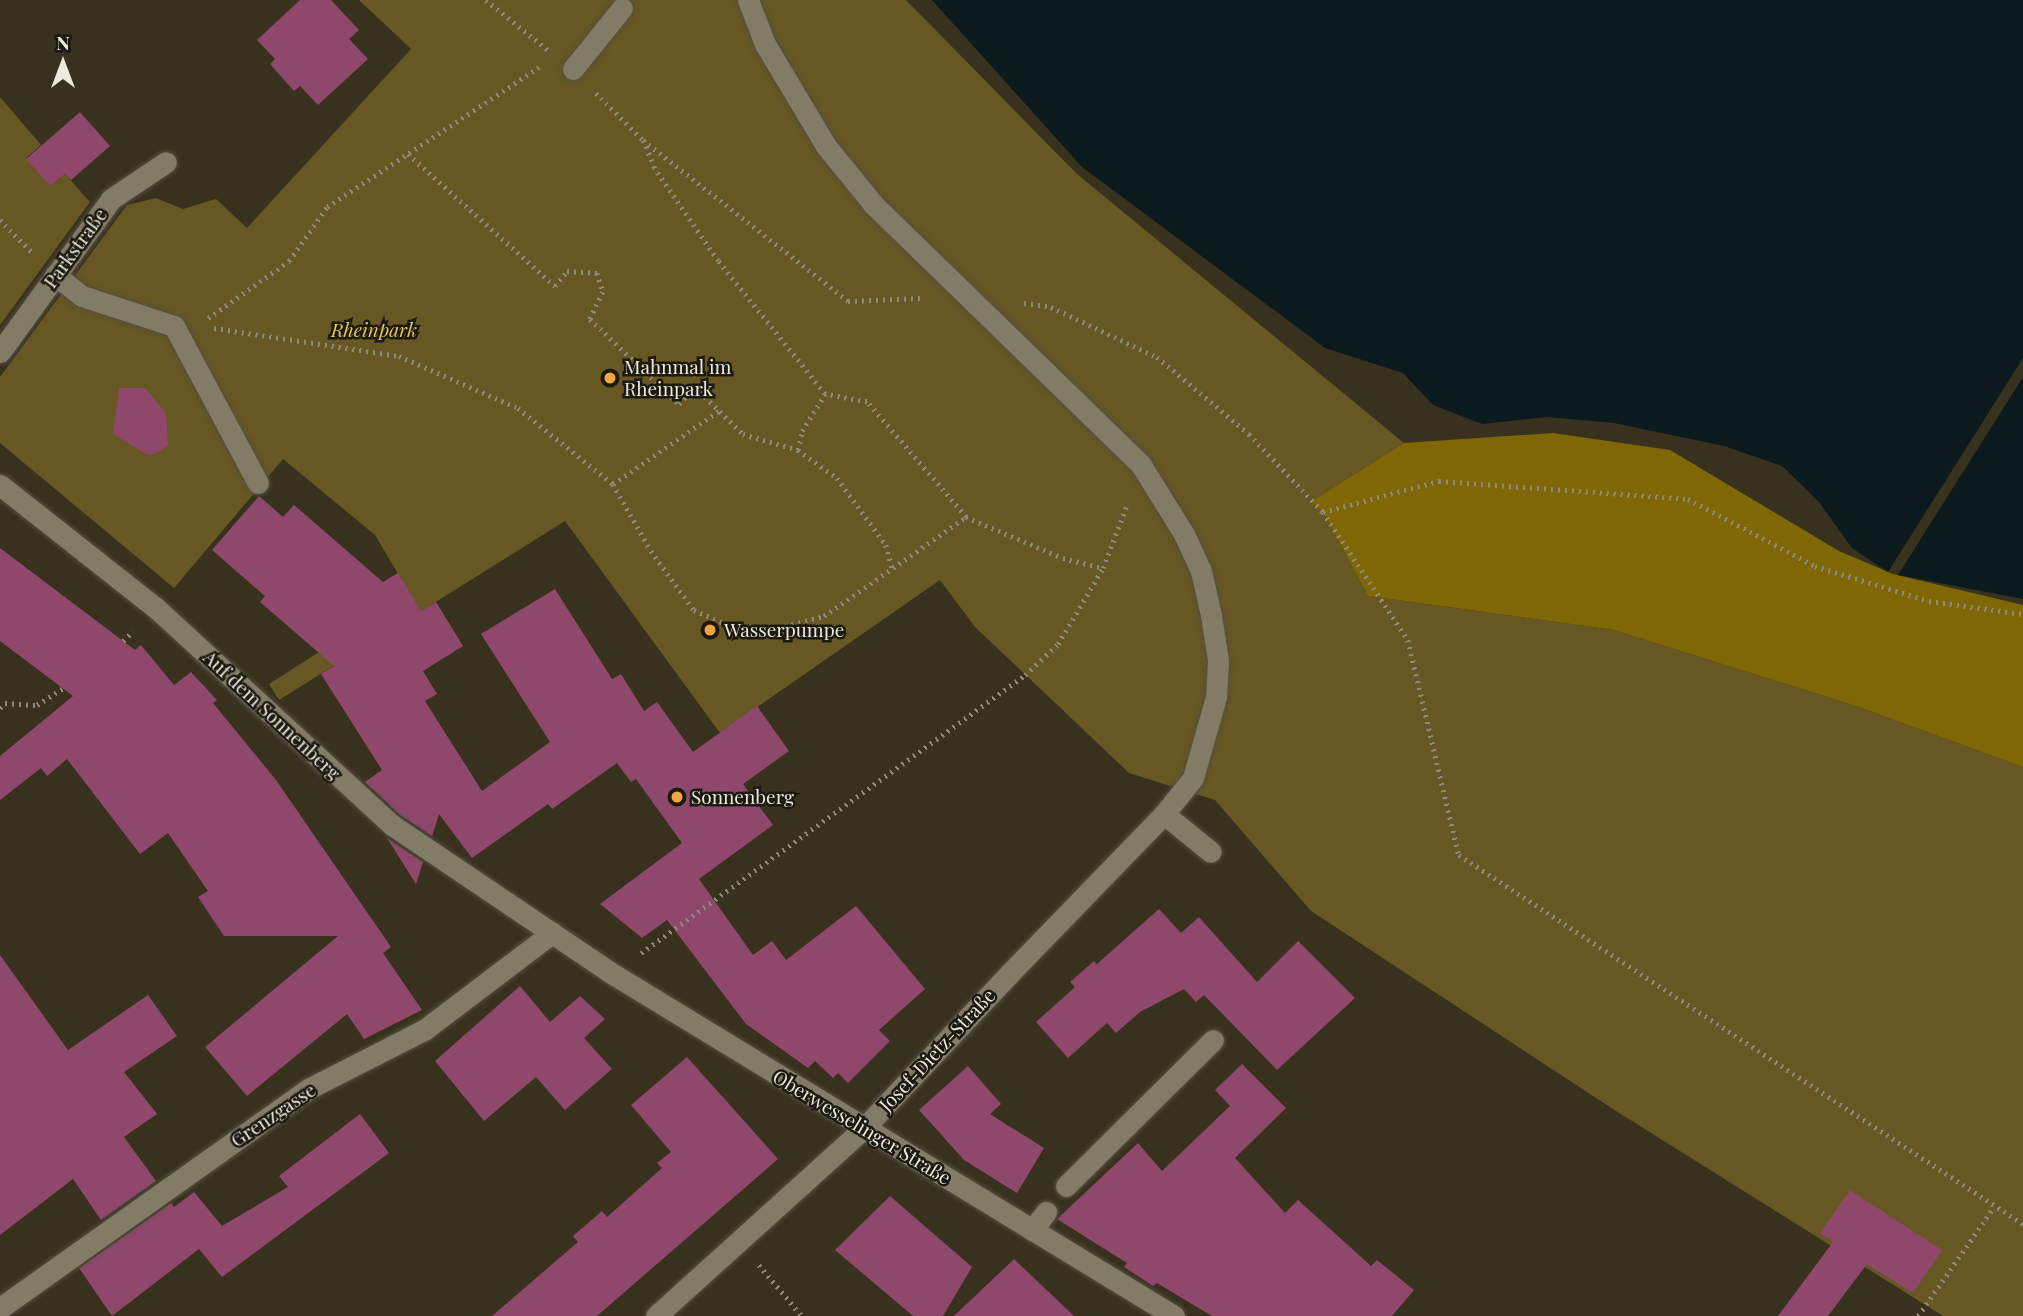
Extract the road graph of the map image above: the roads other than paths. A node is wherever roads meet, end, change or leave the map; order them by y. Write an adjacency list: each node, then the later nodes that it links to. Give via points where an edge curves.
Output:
1 (748, 0): 9 (street, Josef-Dietz-Straße, via 765,44 826,146 874,205 972,295 1141,465 1166,498 1201,570 1218,660 1209,734 1193,778)
2 (622, 8): 3 (street)
3 (573, 69)
4 (166, 162): 5 (street, Parkstraße, via 111,199)
5 (55, 275): 6 (street, Parkstraße); 7 (street, via 82,296 174,326)
6 (0, 352)
7 (258, 484)
8 (0, 485): 11 (street, Auf dem Sonnenberg, via 156,608 392,825)
9 (1164, 814): 10 (street); 13 (street, Josef-Dietz-Straße)
10 (1211, 852)
11 (552, 933): 13 (street, Oberwesselinger Straße); 17 (street, Grenzgasse, via 424,1030 308,1088)
12 (1213, 1040): 14 (street)
13 (864, 1128): 16 (street, Oberwesselinger Straße); 18 (street, Josef-Dietz-Straße)
14 (1066, 1186)
15 (1046, 1212): 16 (street)
16 (1032, 1230): 19 (street, Oberwesselinger Straße)
17 (0, 1308)
18 (656, 1316)
19 (1174, 1316)

